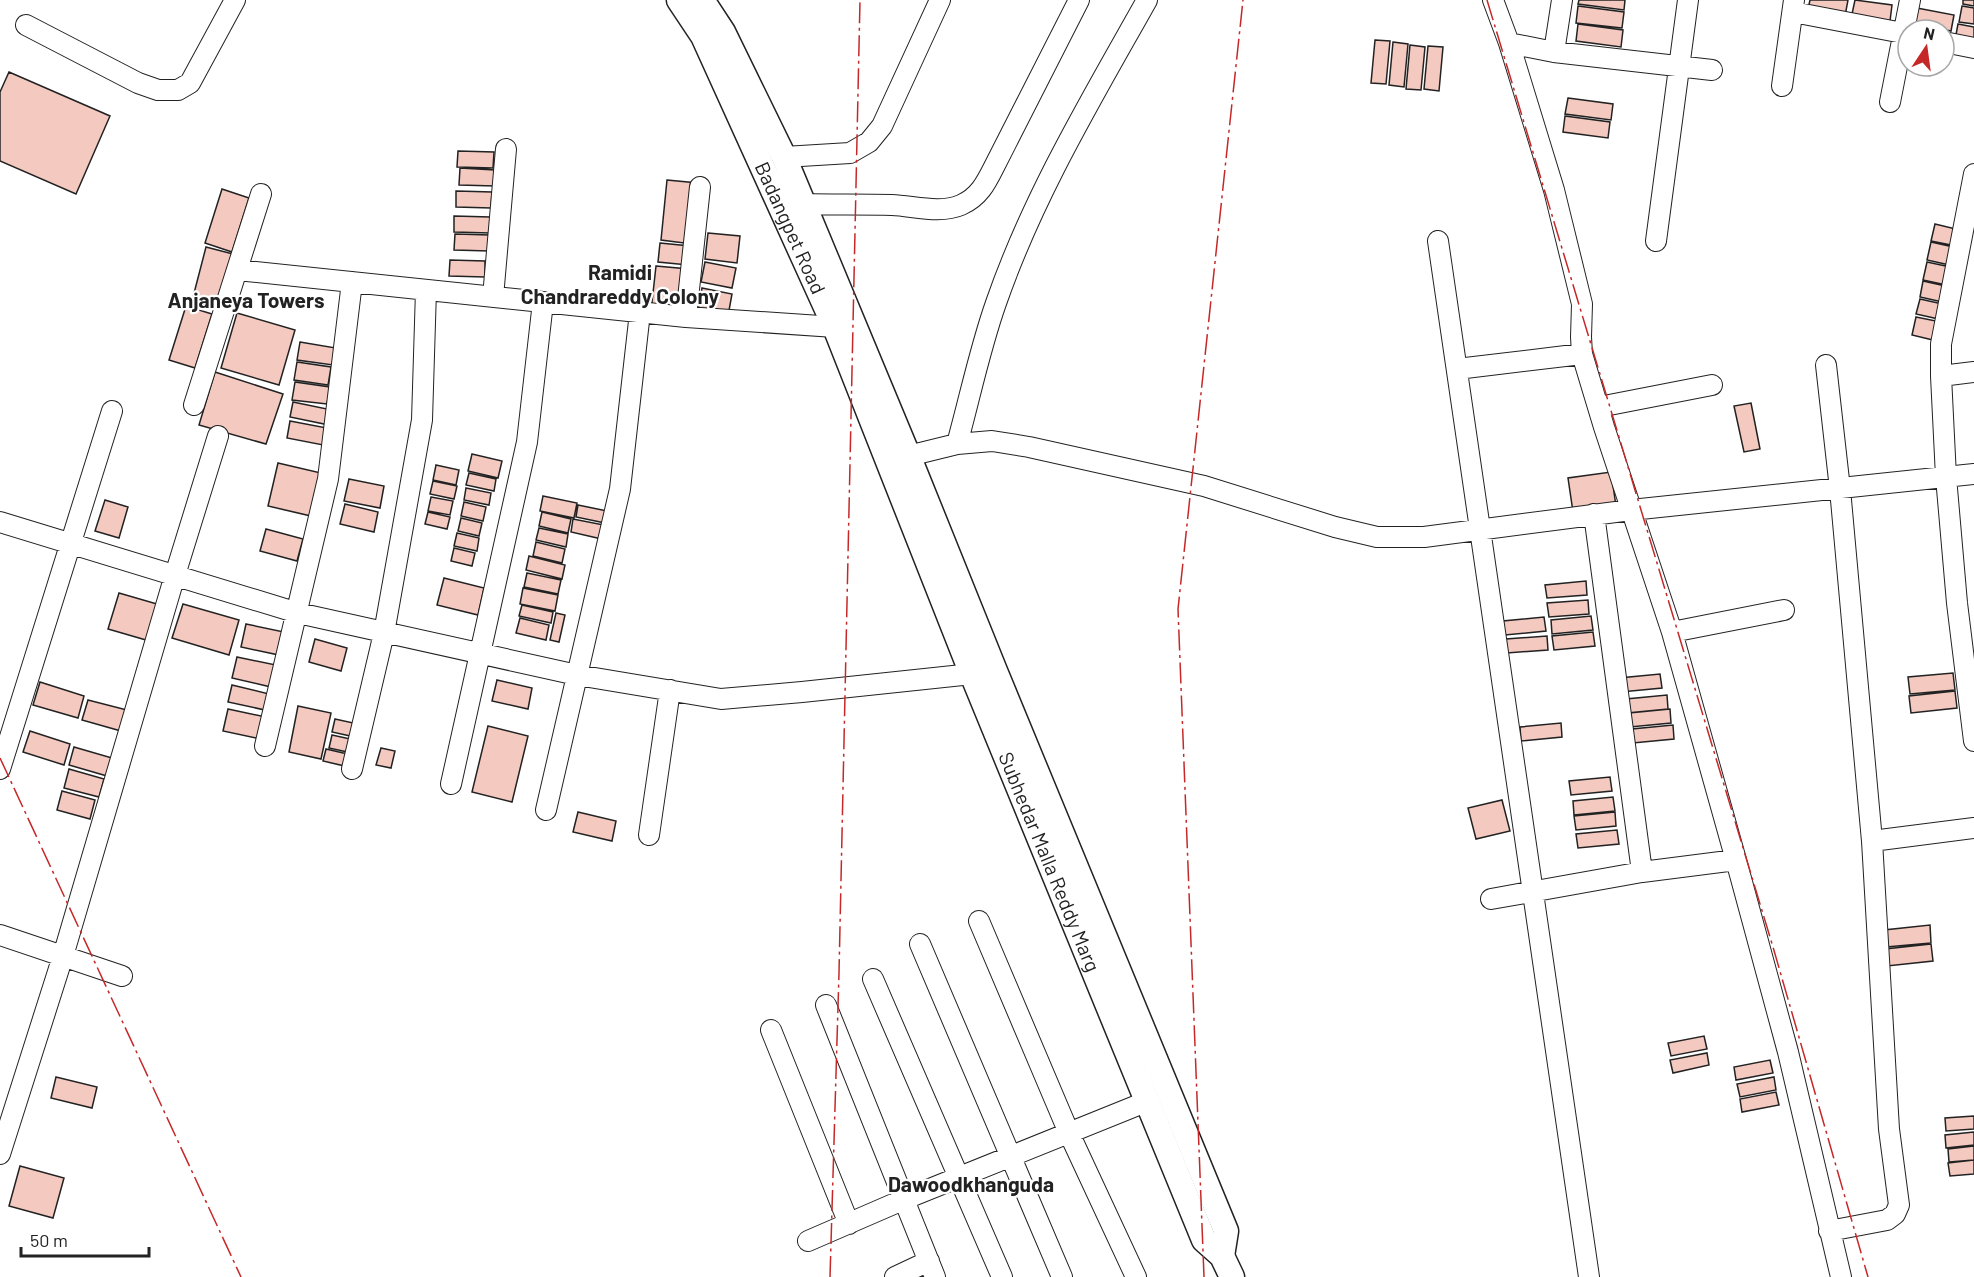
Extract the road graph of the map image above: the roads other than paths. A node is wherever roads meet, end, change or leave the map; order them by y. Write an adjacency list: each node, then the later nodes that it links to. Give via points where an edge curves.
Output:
1 (235, 0): 13 (street, via 190,83 178,90 158,90 138,83)
2 (680, 0): 39 (main road, Badangpet Road, via 703,36)
3 (702, 0): 25 (main road, Badangpet Road, via 723,32)
4 (940, 0): 25 (street, via 882,126 869,142 850,153)
5 (1079, 0): 29 (street, via 975,197 960,206 936,209)
6 (1147, 0): 50 (street, via 1023,234 995,303)
7 (1493, 0): 15 (street)
8 (1562, 0): 18 (street)
9 (1688, 0): 19 (street)
10 (1910, 0): 12 (street)
11 (1793, 6): 14 (street); 22 (street)
12 (1908, 18)
13 (26, 25)
14 (1896, 32)
15 (1509, 43): 18 (street); 40 (street, via 1554,190 1580,295)
16 (1956, 44): 17 (street)
17 (1974, 48)
18 (1554, 52): 19 (street)
19 (1678, 66): 20 (street); 31 (street)
20 (1712, 70)
21 (1896, 76): 23 (street)
22 (1782, 86)
23 (1890, 102)
24 (506, 149): 35 (street)
25 (784, 157): 29 (main road, Badangpet Road)
26 (1974, 174): 44 (street, via 1941,345)
27 (699, 187): 38 (street)
28 (261, 194): 32 (street)
29 (802, 204): 51 (main road, Badangpet Road)
30 (1438, 241): 42 (street)
31 (1656, 241)
32 (237, 270): 33 (street); 46 (street)
33 (352, 282): 34 (street); 63 (street, via 328,479)
34 (426, 290): 35 (street); 65 (street, via 422,420)
35 (493, 297): 36 (street)
36 (543, 302): 37 (street); 66 (street, via 526,442)
37 (640, 312): 38 (street); 68 (street, via 620,489)
38 (686, 317): 39 (street)
39 (835, 327): 51 (main road, Badangpet Road)
40 (1582, 354): 42 (street); 47 (street)
41 (1826, 365): 54 (street)
42 (1457, 369): 58 (street)
43 (1974, 372): 44 (street)
44 (1941, 376): 53 (street)
45 (1712, 385): 47 (street)
46 (194, 405)
47 (1599, 406): 55 (street)
48 (112, 411): 59 (street)
49 (218, 436): 60 (street)
50 (957, 444): 51 (street); 58 (street, via 992,441 1204,486 1377,537 1424,537)
51 (898, 459): 67 (main road, Subhedar Malla Reddy Marg); 100 (main road, Subhedar Malla Reddy Marg, via 995,671 1226,1231)
52 (1974, 474): 53 (street)
53 (1946, 477): 54 (street); 61 (street)
54 (1840, 489): 55 (street); 78 (street)
55 (1631, 510): 56 (street); 64 (street)
56 (1594, 514): 58 (street); 80 (street)
57 (0, 522): 59 (street)
58 (1480, 529): 81 (street)
59 (71, 545): 60 (street); 72 (street)
60 (175, 575): 63 (street); 86 (street)
61 (1966, 602): 70 (street)
62 (1784, 610): 64 (street)
63 (298, 613): 65 (street); 71 (street)
64 (1672, 632): 79 (street)
65 (384, 633): 66 (street); 73 (street)
66 (479, 655): 68 (street); 74 (street)
67 (972, 674): 69 (street, via 722,699); 91 (main road, Subhedar Malla Reddy Marg)
68 (577, 675): 69 (street); 75 (street)
69 (670, 690): 77 (street)
70 (1973, 728)
71 (265, 746)
72 (0, 769)
73 (352, 769)
74 (451, 784)
75 (546, 810)
76 (1974, 828): 78 (street)
77 (649, 835)
78 (1872, 842): 98 (street, via 1889,1129 1899,1205 1887,1220)
79 (1736, 860): 80 (street); 98 (street, via 1788,1052)
80 (1642, 872): 81 (street)
81 (1533, 892): 82 (street); 106 (street)
82 (1491, 899)
83 (979, 921): 92 (street)
84 (0, 935): 86 (street)
85 (921, 944): 94 (street)
86 (63, 956): 87 (street); 93 (street)
87 (122, 976)
88 (873, 980): 95 (street)
89 (826, 1005): 96 (street)
90 (771, 1030): 97 (street)
91 (1148, 1101): 92 (street); 100 (main road, Subhedar Malla Reddy Marg, via 1204,1240)
92 (1069, 1133): 94 (street); 105 (street)
93 (0, 1154)
94 (1011, 1157): 95 (street); 104 (street)
95 (958, 1179): 96 (street); 103 (street)
96 (905, 1199): 97 (street); 101 (street)
97 (849, 1224): 99 (street)
98 (1829, 1231): 107 (street)
99 (808, 1241)
100 (1227, 1266)
101 (932, 1269): 102 (street)
102 (895, 1277)
103 (1002, 1277)
104 (1062, 1277)
105 (1136, 1277)
106 (1589, 1277)
107 (1841, 1277)

